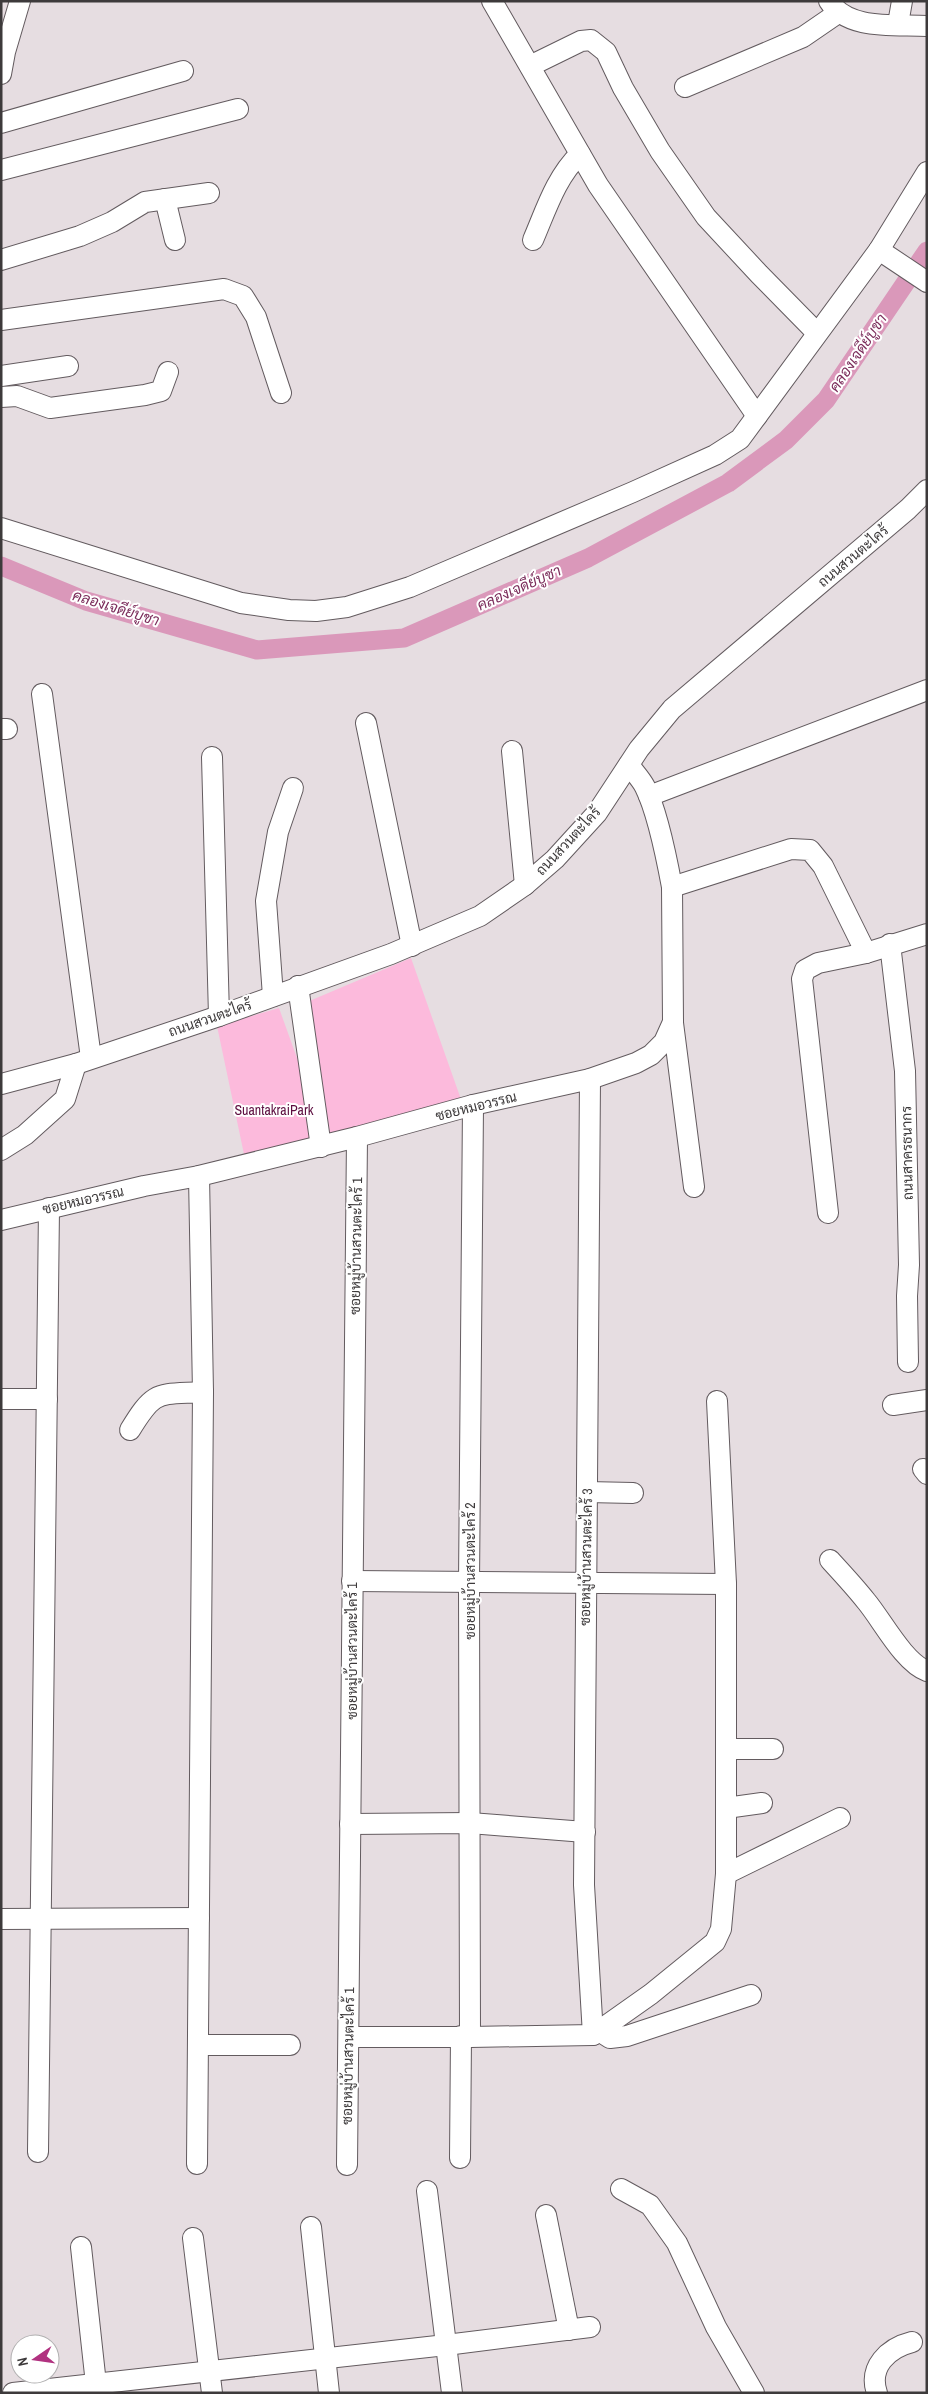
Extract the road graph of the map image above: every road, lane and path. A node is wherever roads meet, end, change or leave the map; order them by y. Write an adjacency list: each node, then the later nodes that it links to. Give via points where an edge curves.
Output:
1 (20, 1): 9 (street)
2 (492, 1): 7 (street)
3 (902, 1): 5 (street)
4 (834, 7): 5 (street, via 848,18 876,24); 10 (street, via 803,36)
5 (898, 24): 6 (street)
6 (927, 26)
7 (530, 66): 13 (street); 24 (street, via 581,41 591,40 606,52 660,151 706,217)
8 (183, 71): 12 (street)
9 (1, 74)
10 (685, 87)
11 (238, 109): 14 (street)
12 (1, 123)
13 (580, 154): 19 (street, via 559,179); 30 (street)
14 (1, 170)
15 (927, 172): 20 (street)
16 (209, 193): 17 (street)
17 (165, 199): 18 (street); 21 (street, via 145,202 80,236)
18 (175, 240)
19 (533, 240)
20 (887, 255): 22 (street); 24 (street)
21 (1, 260)
22 (927, 282)
23 (1, 320): 28 (street, via 224,289 243,296 256,316)
24 (817, 333): 30 (street)
25 (68, 366): 27 (street)
26 (168, 372): 29 (street, via 161,391 145,395 50,408 17,396)
27 (1, 376)
28 (281, 393)
29 (1, 397)
30 (757, 416): 32 (street, via 740,439 714,455 436,576 347,607 289,610 241,603)
31 (927, 490): 38 (street, ถนนสวนตะไคร้, via 672,709)
32 (1, 528)
33 (927, 690): 40 (street)
34 (42, 694): 51 (street)
35 (366, 724): 45 (street)
36 (512, 751): 41 (street)
37 (212, 757): 49 (street)
38 (628, 765): 40 (street, ซอยหมอวรรณ); 41 (street, ถนนสวนตะไคร้, via 596,813 555,859)
39 (294, 788): 48 (street, via 278,832 266,901)
40 (649, 796): 42 (street, ซอยหมอวรรณ)
41 (525, 885): 45 (street, ถนนสวนตะไคร้, via 480,916)
42 (672, 887): 46 (street, via 791,849 810,850 823,866); 50 (street, ซอยหมอวรรณ)
43 (927, 934): 44 (street)
44 (890, 944): 46 (street); 63 (street, ถนนสาครธนากร, via 905,1071)
45 (412, 946): 47 (street, ถนนสวนตะไคร้)
46 (866, 953): 61 (street, via 818,963 805,970 802,980)
47 (298, 986): 48 (street, ถนนสวนตะไคร้); 56 (street)
48 (273, 996): 49 (street, ถนนสวนตะไคร้)
49 (220, 1016): 51 (street, ถนนสวนตะไคร้)
50 (673, 1022): 52 (street, ซอยหมอวรรณ, via 664,1042 651,1055); 59 (street)
51 (84, 1061): 53 (street, ถนนสวนตะไคร้); 57 (street, via 65,1099 25,1135)
52 (590, 1079): 54 (street, ซอยหมอวรรณ); 71 (street, ซอยหมู่บ้านสวนตะไคร้ 3)
53 (1, 1084)
54 (473, 1105): 55 (street, ซอยหมอวรรณ); 76 (street, ซอยหมู่บ้านสวนตะไคร้ 2)
55 (357, 1138): 56 (street, ซอยหมอวรรณ); 74 (street, ซอยหมู่บ้านสวนตะไคร้ 1)
56 (321, 1147): 58 (street, ซอยหมอวรรณ)
57 (1, 1150)
58 (199, 1176): 60 (street, ซอยหมอวรรณ); 64 (street)
59 (694, 1187)
60 (50, 1208): 62 (street, ซอยหมอวรรณ); 65 (street)
61 (828, 1213)
62 (1, 1220)
63 (908, 1362)
64 (203, 1392): 70 (street, via 153,1398); 89 (street)
65 (47, 1398): 66 (street); 88 (street)
66 (1, 1399)
67 (927, 1400): 69 (street)
68 (717, 1401): 77 (street)
69 (893, 1405)
70 (130, 1430)
71 (587, 1492): 72 (street); 75 (street, ซอยหมู่บ้านสวนตะไคร้ 3)
72 (633, 1493)
73 (830, 1560): 78 (street, via 908,1657 918,1668)
74 (352, 1581): 76 (street); 85 (street, ซอยหมู่บ้านสวนตะไคร้ 1)
75 (585, 1582): 76 (street); 77 (street); 86 (street, ซอยหมู่บ้านสวนตะไคร้ 3)
76 (469, 1583): 84 (street, ซอยหมู่บ้านสวนตะไคร้ 2)
77 (726, 1584): 79 (street)
78 (927, 1671)
79 (726, 1749): 80 (street); 82 (street)
80 (773, 1749)
81 (762, 1802): 82 (street)
82 (726, 1808): 87 (street)
83 (840, 1818): 87 (street)
84 (470, 1823): 85 (street); 86 (street); 94 (street, ซอยหมู่บ้านสวนตะไคร้ 2)
85 (350, 1824): 93 (street, ซอยหมู่บ้านสวนตะไคร้ 1)
86 (585, 1832): 92 (street, ซอยหมู่บ้านสวนตะไคร้ 3, via 584,1886)
87 (726, 1874): 92 (street, via 721,1930 715,1942)
88 (41, 1918): 89 (street); 90 (street); 97 (street)
89 (199, 1918): 95 (street)
90 (1, 1919)
91 (751, 1995): 92 (street, via 622,2037 610,2038)
92 (596, 2033): 94 (street)
93 (349, 2037): 94 (street); 100 (street, ซอยหมู่บ้านสวนตะไคร้ 1)
94 (466, 2037): 98 (street, ซอยหมู่บ้านสวนตะไคร้ 2)
95 (198, 2045): 96 (street); 99 (street)
96 (290, 2045)
97 (38, 2152)
98 (460, 2158)
99 (197, 2164)
100 (347, 2165)
101 (621, 2189): 118 (street, via 650,2205 677,2243 716,2328)
102 (428, 2191): 110 (street)
103 (546, 2216): 108 (street)
104 (311, 2227): 111 (street)
105 (193, 2238): 112 (street)
106 (81, 2247): 113 (street)
107 (590, 2327): 108 (street)
108 (569, 2330): 110 (street)
109 (912, 2342): 119 (street, via 886,2354 875,2371)
110 (446, 2345): 111 (street); 117 (street)
111 (325, 2359): 112 (street); 116 (street)
112 (209, 2371): 113 (street); 115 (street)
113 (96, 2388): 114 (street)
114 (13, 2393)
115 (212, 2393)
116 (329, 2393)
117 (452, 2393)
118 (754, 2393)
119 (876, 2393)

